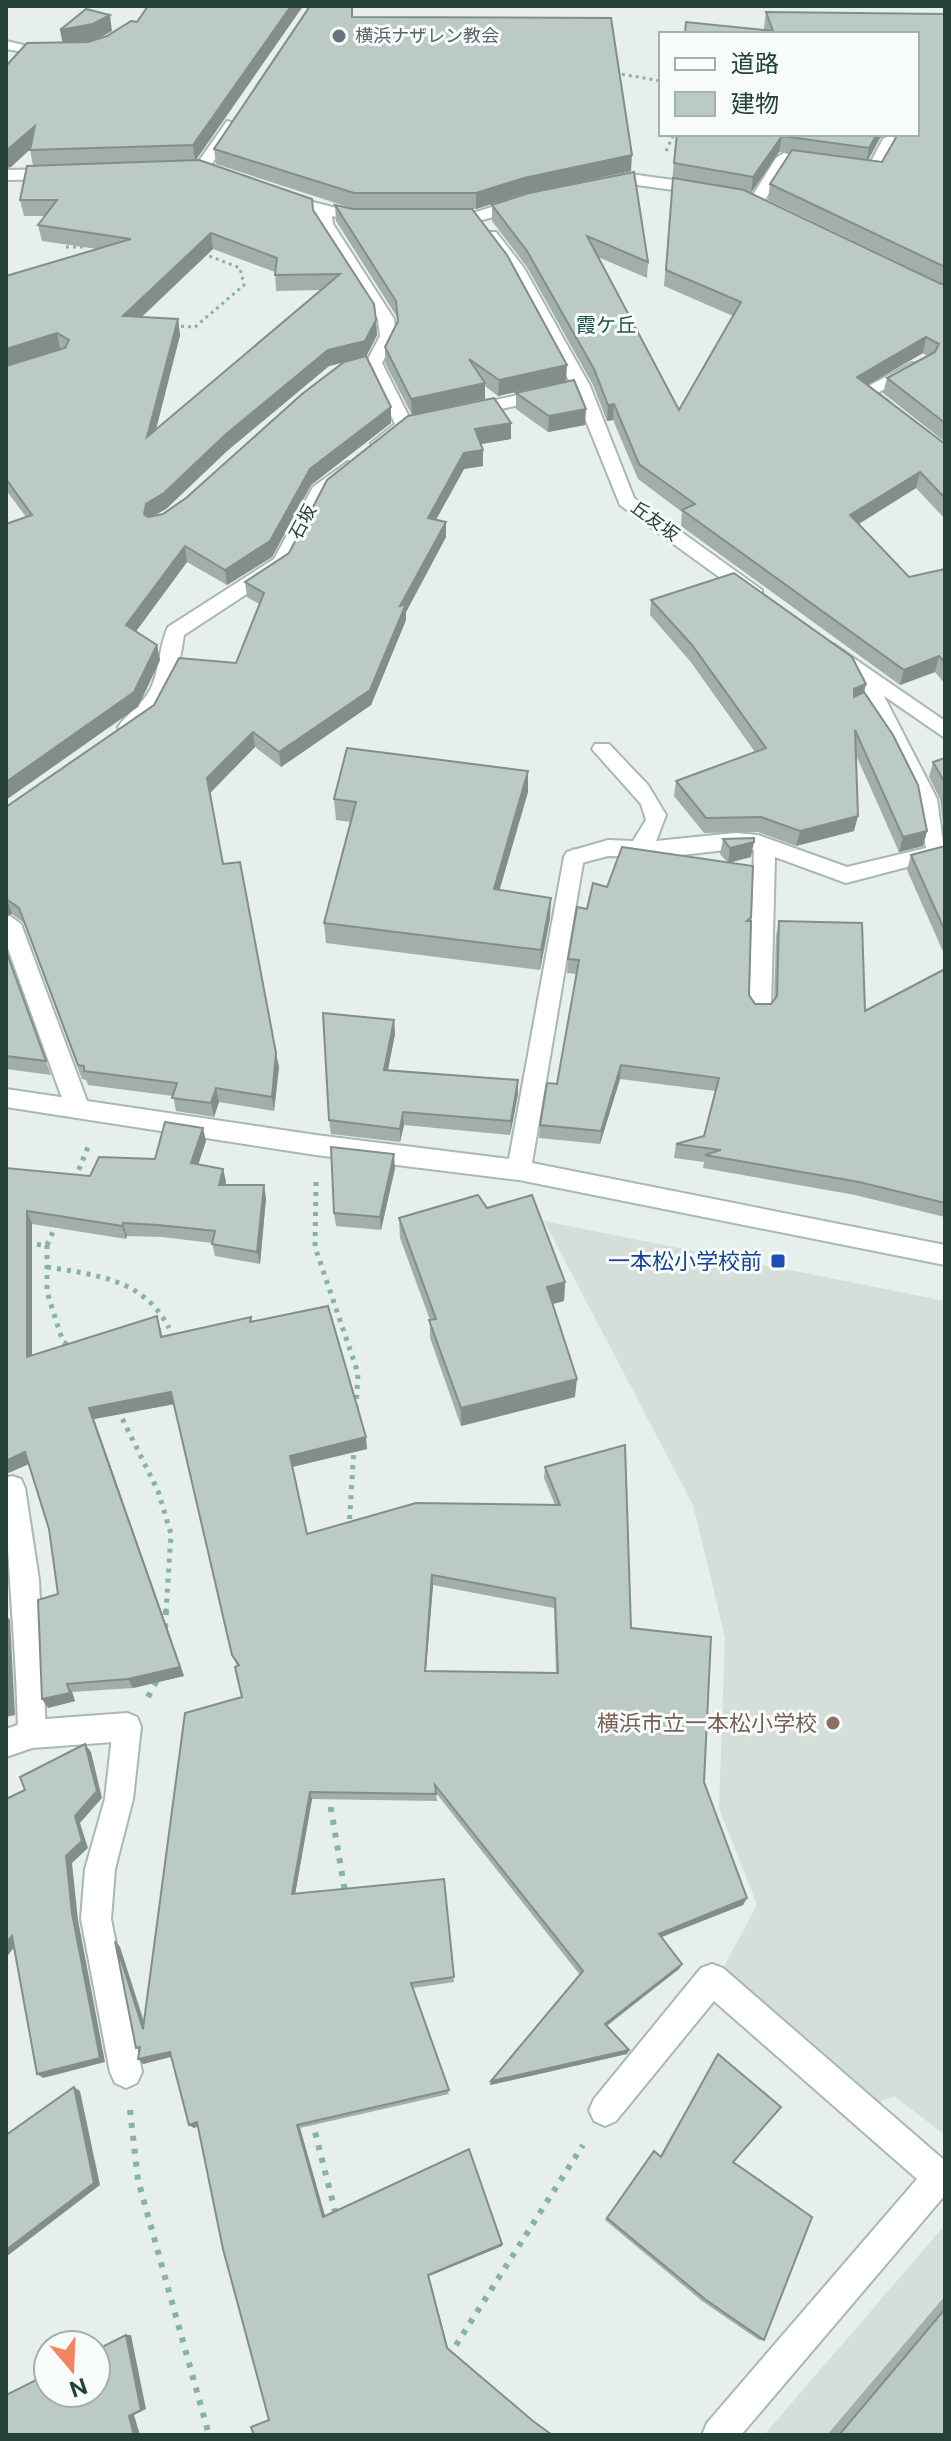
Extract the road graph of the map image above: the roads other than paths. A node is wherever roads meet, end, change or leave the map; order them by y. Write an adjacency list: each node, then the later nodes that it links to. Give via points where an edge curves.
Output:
1 (6, 45): 2 (street)
2 (69, 55)
3 (244, 105): 5 (street)
4 (890, 139): 8 (street, via 873,172 784,158 761,205 630,179)
5 (202, 169)
6 (79, 173): 7 (street)
7 (6, 175)
8 (591, 186)
9 (270, 192): 11 (street)
10 (538, 199): 12 (street)
11 (324, 210): 13 (street); 23 (street, 石坂, via 325,224 386,319 388,336 368,365 410,424 319,491 281,563 175,632 172,666 148,713)
12 (477, 217): 14 (street); 16 (street, 丘友坂, via 516,268)
13 (382, 218)
14 (422, 219)
15 (924, 361): 18 (street, via 866,392)
16 (581, 386): 17 (street); 19 (street, 丘友坂, via 626,501)
17 (453, 415)
18 (900, 419)
19 (776, 609)
20 (812, 635): 21 (street)
21 (861, 671): 22 (street); 27 (street, via 927,799)
22 (945, 731)
23 (114, 737)
24 (602, 749): 26 (street, via 656,815 652,832)
25 (765, 846): 26 (street, via 735,841); 27 (street, via 846,875); 29 (street)
26 (638, 849): 32 (street, via 608,848 574,857)
27 (941, 860)
28 (10, 924): 31 (street)
29 (760, 1009)
30 (6, 1098): 31 (street)
31 (78, 1109): 32 (street)
32 (519, 1170): 33 (street)
33 (945, 1255)
34 (6, 1490): 35 (street, via 12,1488 25,1548 30,1615)
35 (19, 1738): 36 (street, via 127,1727 119,1799 100,1869 96,1919)
36 (126, 2072)
37 (605, 2110): 38 (street, via 712,1979 939,2177)
38 (719, 2435)

